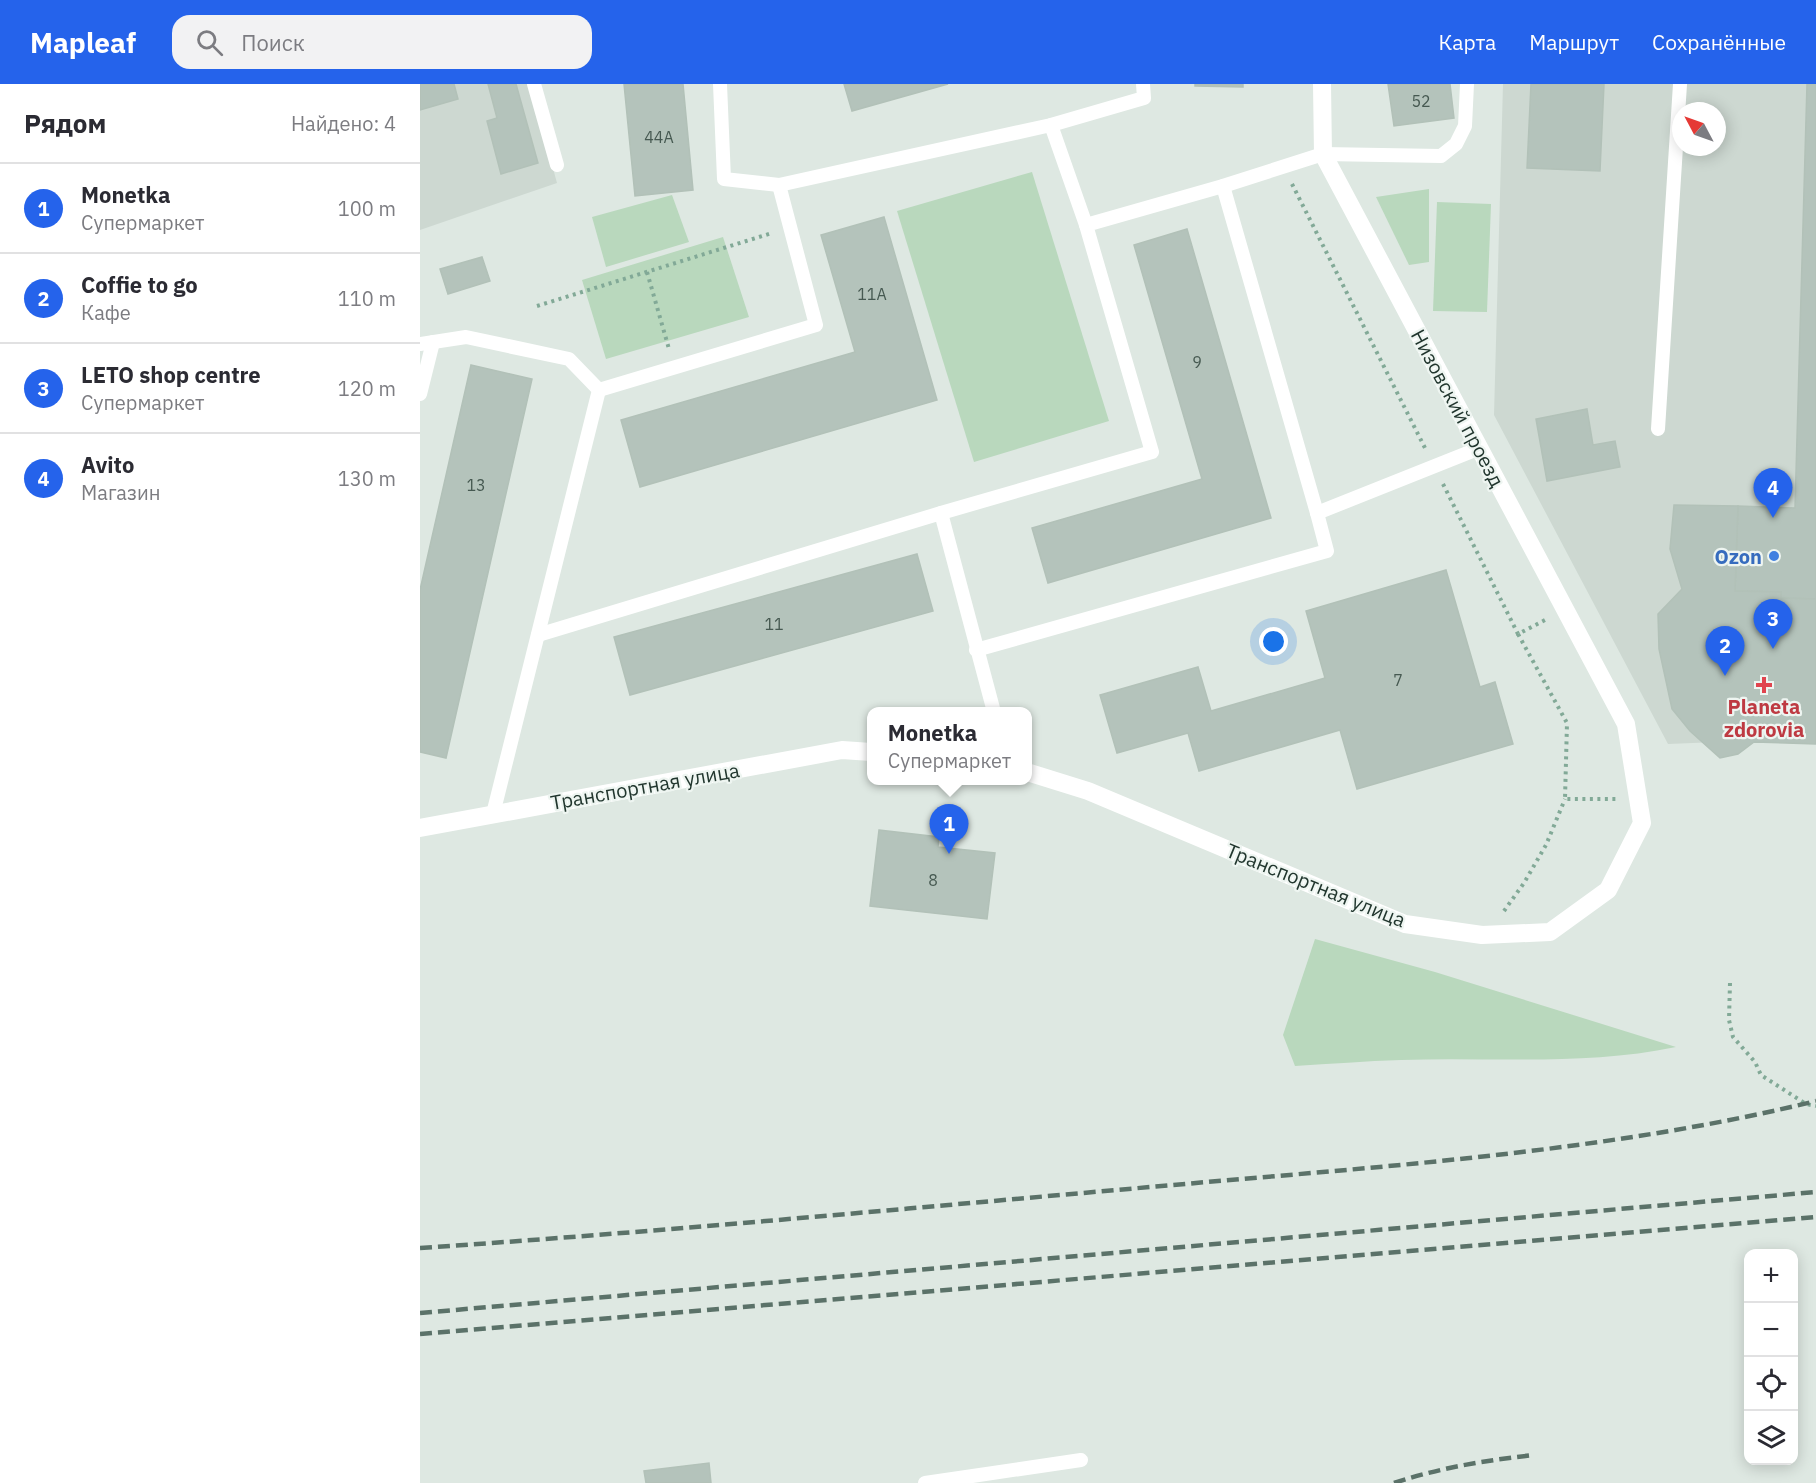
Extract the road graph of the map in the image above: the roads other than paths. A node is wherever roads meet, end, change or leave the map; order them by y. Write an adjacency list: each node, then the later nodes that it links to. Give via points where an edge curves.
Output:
1 (534, 84): 9 (lane)
2 (720, 84): 10 (lane, via 724,179)
3 (1143, 84): 7 (lane, via 1144,98)
4 (1322, 84): 8 (street, Низовский проезд)
5 (1467, 84): 8 (lane, via 1465,126 1456,144 1441,156)
6 (1680, 84): 16 (lane)
7 (1051, 125): 10 (lane); 12 (lane)
8 (1323, 154): 11 (lane); 17 (street, Низовский проезд)
9 (557, 165)
10 (779, 185): 14 (lane, via 816,325)
11 (1223, 186): 12 (lane); 19 (lane)
12 (1086, 225): 18 (lane, via 1152,452)
13 (427, 343): 14 (lane, via 466,337 570,359); 15 (lane)
14 (599, 390): 20 (lane)
15 (420, 394)
16 (1658, 429)
17 (1480, 448): 19 (lane); 23 (street, Низовский проезд)
18 (941, 513): 20 (lane); 21 (lane)
19 (1317, 513): 21 (lane, via 1327,551)
20 (538, 635): 26 (lane)
21 (976, 650): 22 (lane)
22 (993, 707)
23 (1626, 724): 25 (street, Транспортная улица, via 1642,824 1608,890 1551,932 1482,935 1405,924 1088,791)
24 (867, 752): 26 (street, Транспортная улица, via 842,750)
25 (1032, 774)
26 (494, 814): 27 (street, Транспортная улица)
27 (420, 828)
28 (1081, 1460): 29 (lane)
29 (925, 1483)

